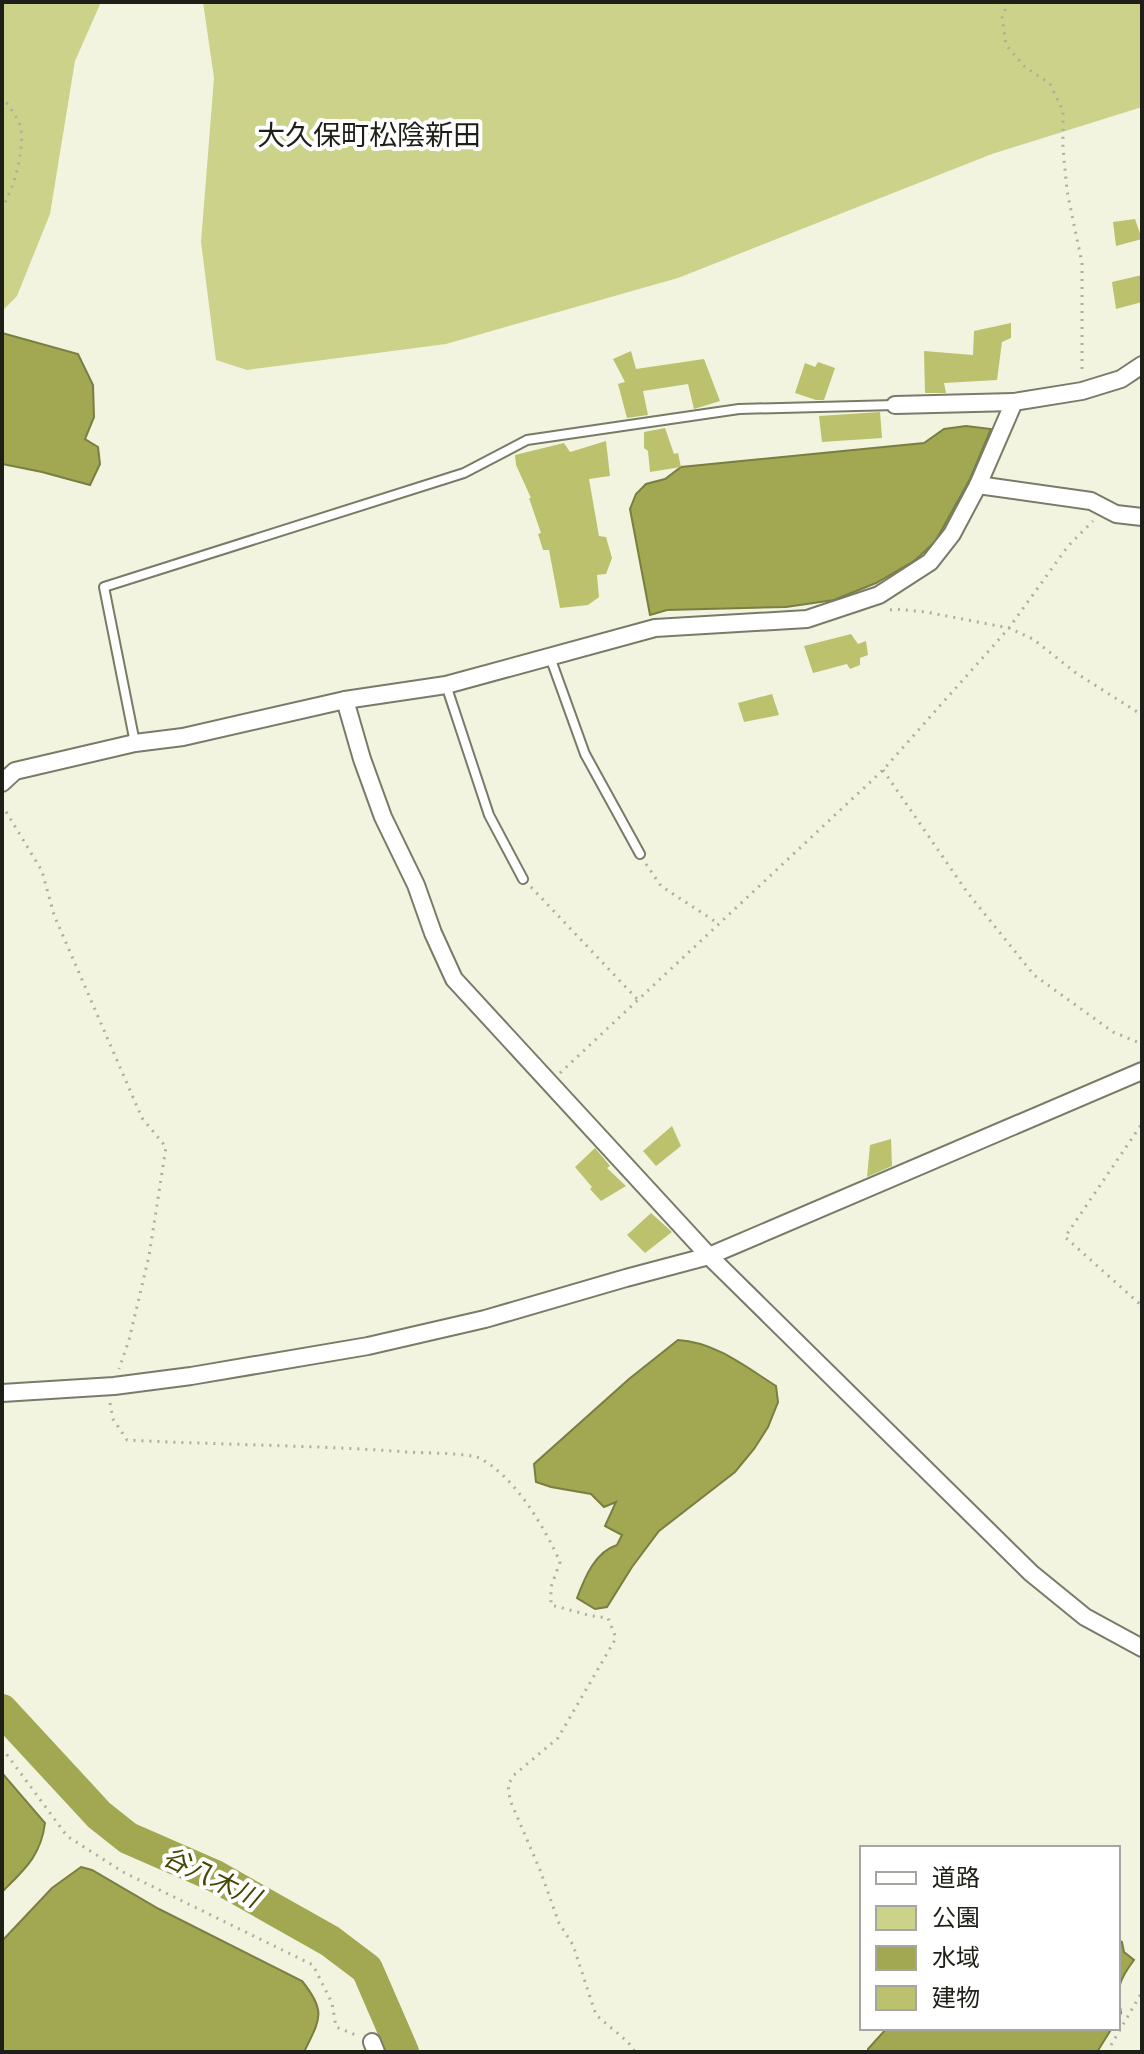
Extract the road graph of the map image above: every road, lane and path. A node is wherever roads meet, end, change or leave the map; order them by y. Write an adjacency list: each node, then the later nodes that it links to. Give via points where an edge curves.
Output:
1 (1009, 2): 5 (path, via 1002,16 1006,45 1050,84 1063,111 1067,191 1082,263)
2 (2, 96): 3 (path, via 21,126 20,153)
3 (2, 208)
4 (1142, 365): 5 (street, via 1121,379)
5 (1082, 391): 6 (street)
6 (1014, 402): 7 (street); 8 (street)
7 (895, 405): 17 (lane, via 739,409 527,440 464,473 104,587)
8 (978, 485): 9 (street, via 1091,501); 13 (street, via 930,562 879,595 807,619 655,628)
9 (1105, 509): 10 (street); 12 (path, via 1068,546)
10 (1142, 517)
11 (880, 613): 12 (path, via 926,612)
12 (1009, 628): 16 (path); 18 (path)
13 (550, 657): 14 (street); 21 (lane, via 585,754)
14 (446, 685): 15 (street); 22 (lane, via 489,815)
15 (345, 700): 17 (street); 27 (street, via 383,817 454,979)
16 (1142, 715)
17 (135, 743): 19 (street, via 15,771)
18 (883, 770): 23 (path); 25 (path, via 967,892 1034,975 1113,1032)
19 (2, 783)
20 (2, 805): 31 (path, via 42,871 54,915 142,1118 166,1147 149,1256)
21 (640, 854): 23 (path, via 661,886)
22 (523, 879): 24 (path)
23 (719, 924): 24 (path)
24 (638, 1000): 27 (path)
25 (1142, 1044)
26 (1142, 1071): 29 (street)
27 (549, 1083): 29 (street)
28 (1142, 1118): 30 (path, via 1065,1237)
29 (709, 1256): 31 (street, via 437,1332); 33 (street, via 1031,1573 1085,1617)
30 (1142, 1306)
31 (114, 1386): 32 (street); 39 (path, via 113,1419 127,1440 477,1456 507,1477 560,1562 551,1605 608,1618 616,1638 558,1738 508,1785 596,2015)
32 (2, 1393)
33 (1142, 1648)
34 (2, 1748): 38 (path, via 67,1836 123,1872 313,1965 332,2003 336,2027)
35 (1142, 1992): 36 (path)
36 (1120, 2030)
37 (1120, 2030): 40 (path)
38 (374, 2047)
39 (635, 2052)
40 (1107, 2052)

